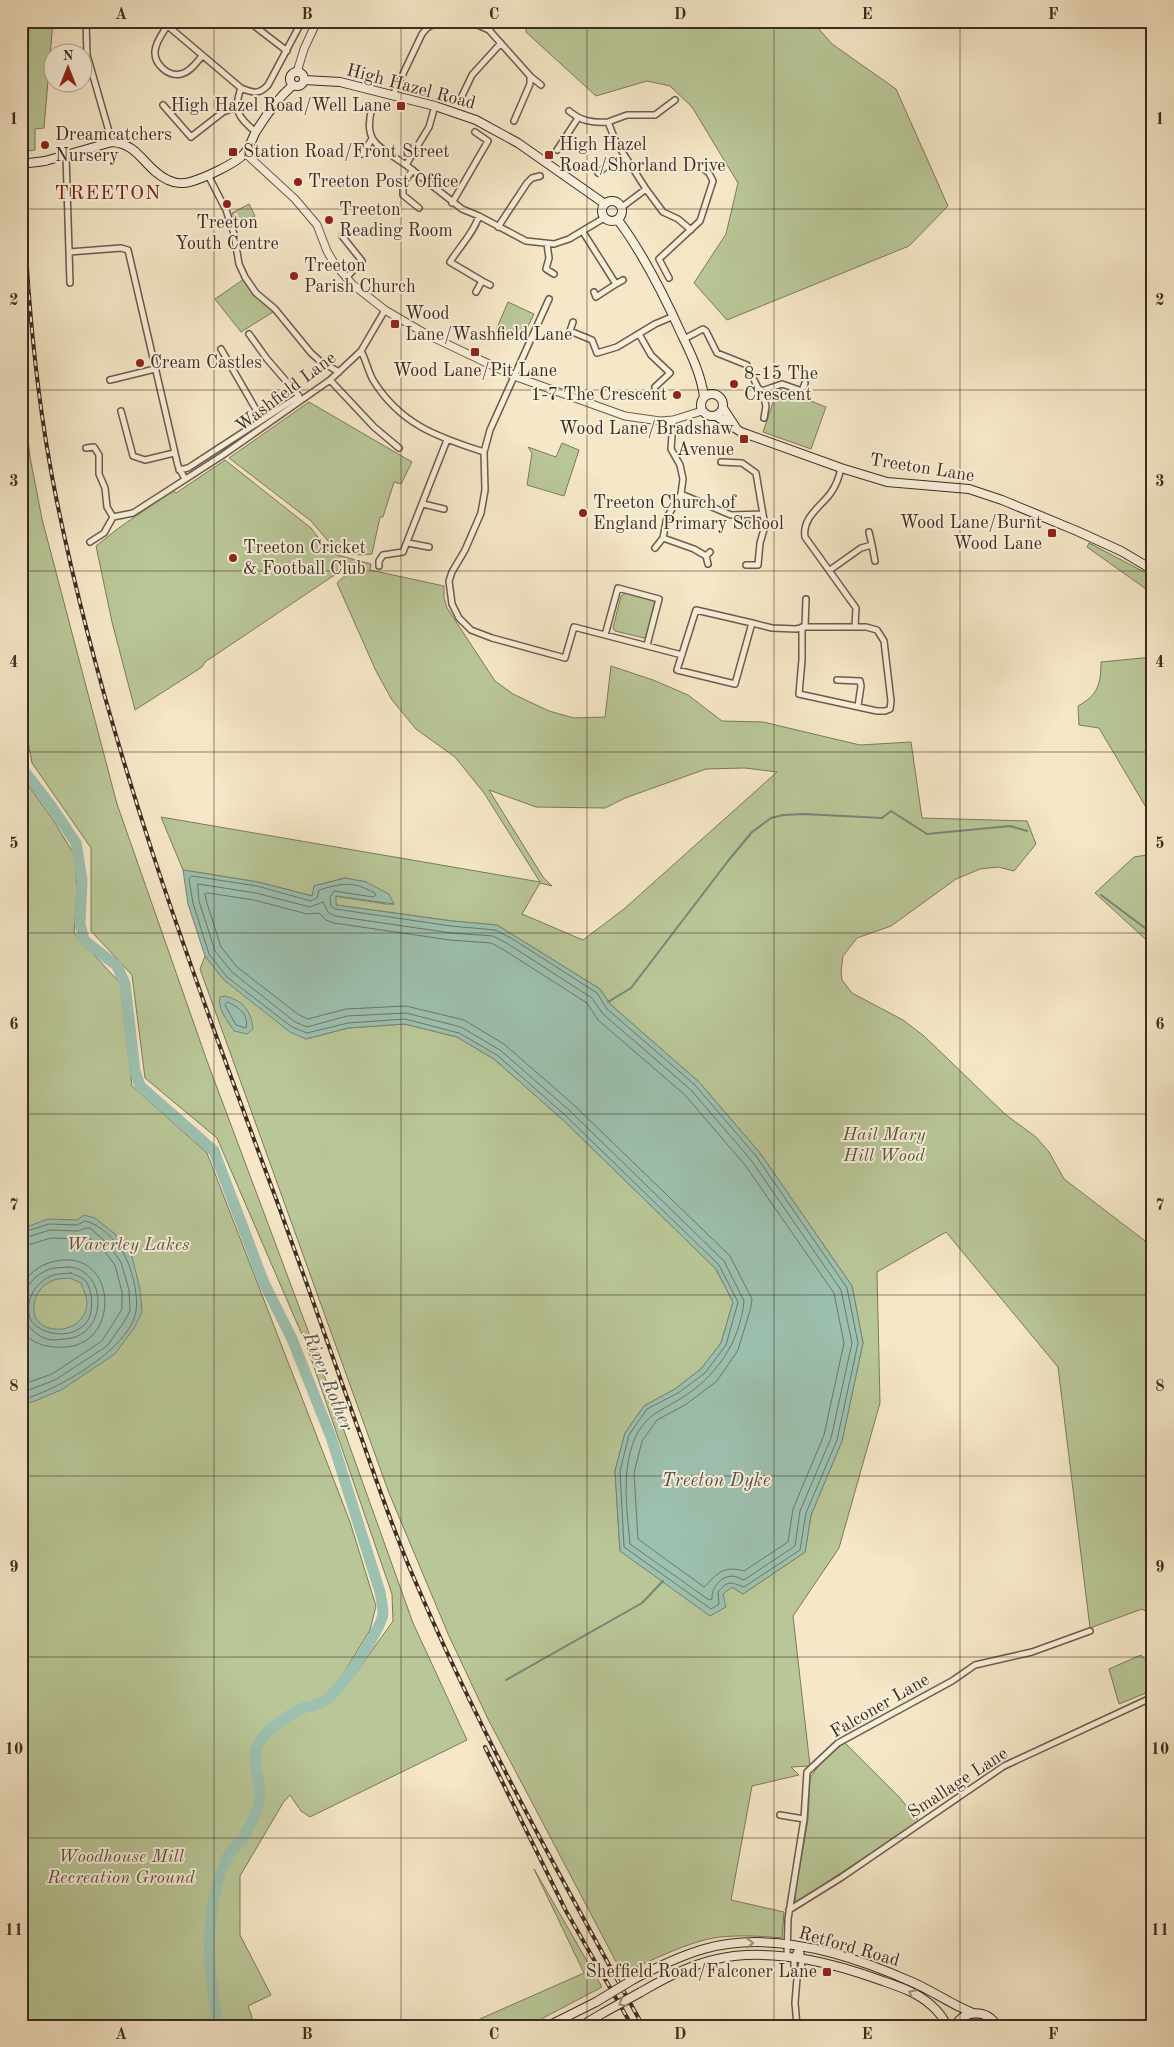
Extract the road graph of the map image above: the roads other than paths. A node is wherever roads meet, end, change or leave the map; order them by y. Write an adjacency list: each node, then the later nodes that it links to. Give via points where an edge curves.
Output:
1 (86, 21): 34 (street, via 87,55)
2 (162, 21): 9 (street)
3 (248, 21): 12 (street)
4 (302, 21): 12 (street)
5 (317, 21): 14 (street)
6 (439, 21): 20 (street, via 422,34)
7 (463, 21): 10 (street)
8 (495, 21): 10 (street)
9 (167, 26): 13 (street); 13 (street, via 155,50 160,67 171,74 180,74 189,70)
10 (489, 30): 11 (street)
11 (501, 43): 15 (street); 21 (street, via 472,75)
12 (287, 51): 19 (street, via 263,91 250,92)
13 (202, 56): 19 (street)
14 (297, 72): 16 (main road); 17 (main road, via 290,77)
15 (530, 76): 18 (street); 29 (street, via 530,84)
16 (304, 80): 17 (main road, via 301,86); 20 (main road, High Hazel Road, via 340,82)
17 (293, 85): 31 (main road, via 275,102)
18 (540, 85)
19 (242, 88): 25 (street)
20 (393, 95): 24 (main road, High Hazel Road)
21 (462, 96)
22 (675, 100): 30 (street, via 655,115 627,115)
23 (163, 105): 25 (street, via 191,137 223,112)
24 (435, 106): 41 (street, via 429,127); 49 (main road, High Hazel Road, via 490,127)
25 (237, 107): 31 (street, via 244,122)
26 (372, 108): 33 (street, via 368,130)
27 (569, 111): 28 (street)
28 (578, 118): 30 (street, via 596,123); 35 (street)
29 (514, 121)
30 (608, 122): 39 (street)
31 (256, 132): 36 (main road)
32 (475, 132): 48 (street, via 488,141)
33 (372, 139): 37 (street); 41 (street)
34 (112, 142): 38 (main road); 45 (main road, via 133,148 159,175 174,182 189,182)
35 (557, 150)
36 (244, 154): 45 (main road); 62 (street, via 301,205 317,225 327,250)
37 (362, 154)
38 (66, 155): 40 (main road, bridge); 60 (street)
39 (627, 159): 44 (street, via 609,164); 47 (street)
40 (21, 164)
41 (406, 165): 43 (street)
42 (698, 165): 56 (street, via 709,173 713,181 700,221)
43 (413, 170): 48 (street); 51 (street, via 403,183 403,195)
44 (598, 173)
45 (208, 174): 81 (street, via 228,216 239,264 256,293 275,309 311,353)
46 (540, 176): 55 (street, via 527,183)
47 (646, 189): 50 (street); 56 (street, via 663,212)
48 (452, 203): 52 (street)
49 (605, 204): 50 (main road, via 614,201); 53 (main road, via 602,209)
50 (622, 207): 54 (main road, via 623,213)
51 (419, 208)
52 (479, 216): 55 (street); 65 (street, via 472,233 450,262)
53 (604, 218): 54 (main road); 57 (street)
54 (618, 220): 73 (main road, via 646,262)
55 (498, 227): 59 (street, via 526,241)
56 (691, 230): 63 (street, via 659,259)
57 (583, 232): 59 (street); 67 (street)
58 (342, 236): 62 (street, via 362,261)
59 (547, 244): 61 (street, via 549,258 546,268)
60 (69, 252): 66 (street); 80 (street, via 128,250)
61 (554, 274)
62 (346, 278): 72 (street)
63 (669, 278)
64 (623, 280): 67 (street)
65 (482, 281): 68 (street); 69 (street)
66 (70, 283)
67 (616, 284): 70 (street, via 596,297)
68 (490, 285)
69 (476, 292)
70 (594, 292)
71 (549, 299): 82 (street)
72 (385, 310): 79 (street, Washfield Lane); 82 (street)
73 (674, 316): 76 (street); 77 (main road)
74 (572, 322): 76 (street, via 570,331 592,340 597,353 617,347)
75 (249, 334): 96 (street, via 299,396)
76 (639, 334): 87 (street, via 651,354 670,374)
77 (684, 339): 83 (main road); 88 (street, via 706,331 717,353 747,365)
78 (221, 349): 96 (street)
79 (361, 351): 81 (street, Washfield Lane); 99 (street, via 372,378 395,408 415,425)
80 (155, 370): 84 (street); 103 (street)
81 (339, 372): 85 (street, Washfield Lane)
82 (514, 376): 97 (street, via 626,416); 102 (street)
83 (701, 377): 89 (main road); 90 (main road)
84 (110, 380)
85 (330, 380): 101 (street, via 374,427); 107 (street, Washfield Lane)
86 (805, 383): 88 (street, via 802,391 782,384)
87 (655, 387)
88 (762, 391): 95 (street, via 766,406)
89 (716, 395): 90 (main road); 91 (main road, via 722,400)
90 (704, 397): 92 (main road)
91 (723, 408): 94 (main road); 98 (main road)
92 (702, 411): 94 (main road, via 708,416); 97 (street)
93 (121, 412): 103 (street, via 133,456 145,460)
94 (716, 416): 98 (main road, Treeton Lane)
95 (764, 418)
96 (262, 420): 106 (street, via 188,468)
97 (673, 420): 108 (street, via 671,449 682,472)
98 (737, 429): 105 (main road, Treeton Lane)
99 (447, 440): 102 (street); 109 (street)
100 (86, 448): 112 (street, via 94,448 99,455 99,474 105,488 107,507)
101 (399, 448)
102 (484, 452): 130 (street, via 485,490 481,513 449,581 452,604 459,618 471,630 492,638 565,658 574,627)
103 (174, 453): 106 (street)
104 (721, 462): 111 (street, via 742,463 756,473)
105 (841, 468): 124 (street, via 832,493 809,517 805,529 805,536); 125 (main road, Treeton Lane, via 886,482 969,489 1077,530)
106 (179, 470): 107 (street)
107 (185, 479): 112 (street, Washfield Lane, via 133,514)
108 (681, 494): 111 (street, via 731,515); 114 (street, via 667,518)
109 (423, 504): 110 (street); 116 (street)
110 (444, 509)
111 (763, 514): 122 (street, via 765,526 758,565)
112 (113, 517): 115 (street, via 104,533)
113 (869, 532): 117 (street)
114 (663, 538): 119 (street); 121 (street, via 708,554)
115 (90, 542)
116 (408, 543): 118 (street); 123 (street, via 403,552 383,555)
117 (872, 545): 120 (street); 124 (street, via 861,548)
118 (429, 547)
119 (656, 548)
120 (875, 561)
121 (708, 564)
122 (746, 565)
123 (379, 566)
124 (830, 570): 129 (street, via 856,608)
125 (1153, 570)
126 (806, 599): 128 (street)
127 (752, 623): 128 (street, via 772,628); 132 (street, via 696,610); 132 (street, via 734,684 677,670)
128 (804, 627): 129 (street); 134 (street, via 799,694)
129 (855, 627): 134 (street, via 877,630 884,641 891,701 890,709 885,711)
130 (605, 635): 131 (street); 131 (street, via 618,588 659,599)
131 (647, 646): 132 (street)
132 (682, 655)
133 (837, 680): 134 (street, via 860,681)
134 (858, 706)
135 (1090, 1631): 138 (street, Falconer Lane, via 1032,1652 975,1666 838,1742 806,1774)
136 (1153, 1697): 139 (street, Smallage Lane, via 1004,1766)
137 (780, 1815): 138 (street)
138 (804, 1819): 139 (street, Falconer Lane)
139 (789, 1910): 140 (street, Falconer Lane)
140 (788, 1946): 141 (main road, Retford Road); 142 (street, Falconer Lane); 144 (main road, Retford Road, one-way to 140, bridge, via 667,1962 713,1947 741,1943)
141 (799, 1947): 142 (street); 143 (main road, Retford Road, via 887,1971)
142 (794, 1957): 145 (main road, Retford Road, one-way to 145, bridge, via 755,1955 715,1959 678,1972); 146 (street, Falconer Lane, via 800,1973 795,2004); 147 (main road, Retford Road, one-way to 142, via 940,2014 917,1995 864,1974)
143 (973, 2013): 148 (main road); 149 (main road, Retford Road, via 986,2015)
144 (548, 2026)
145 (581, 2026)
146 (797, 2026)
147 (947, 2026)
148 (955, 2026)
149 (997, 2026)

